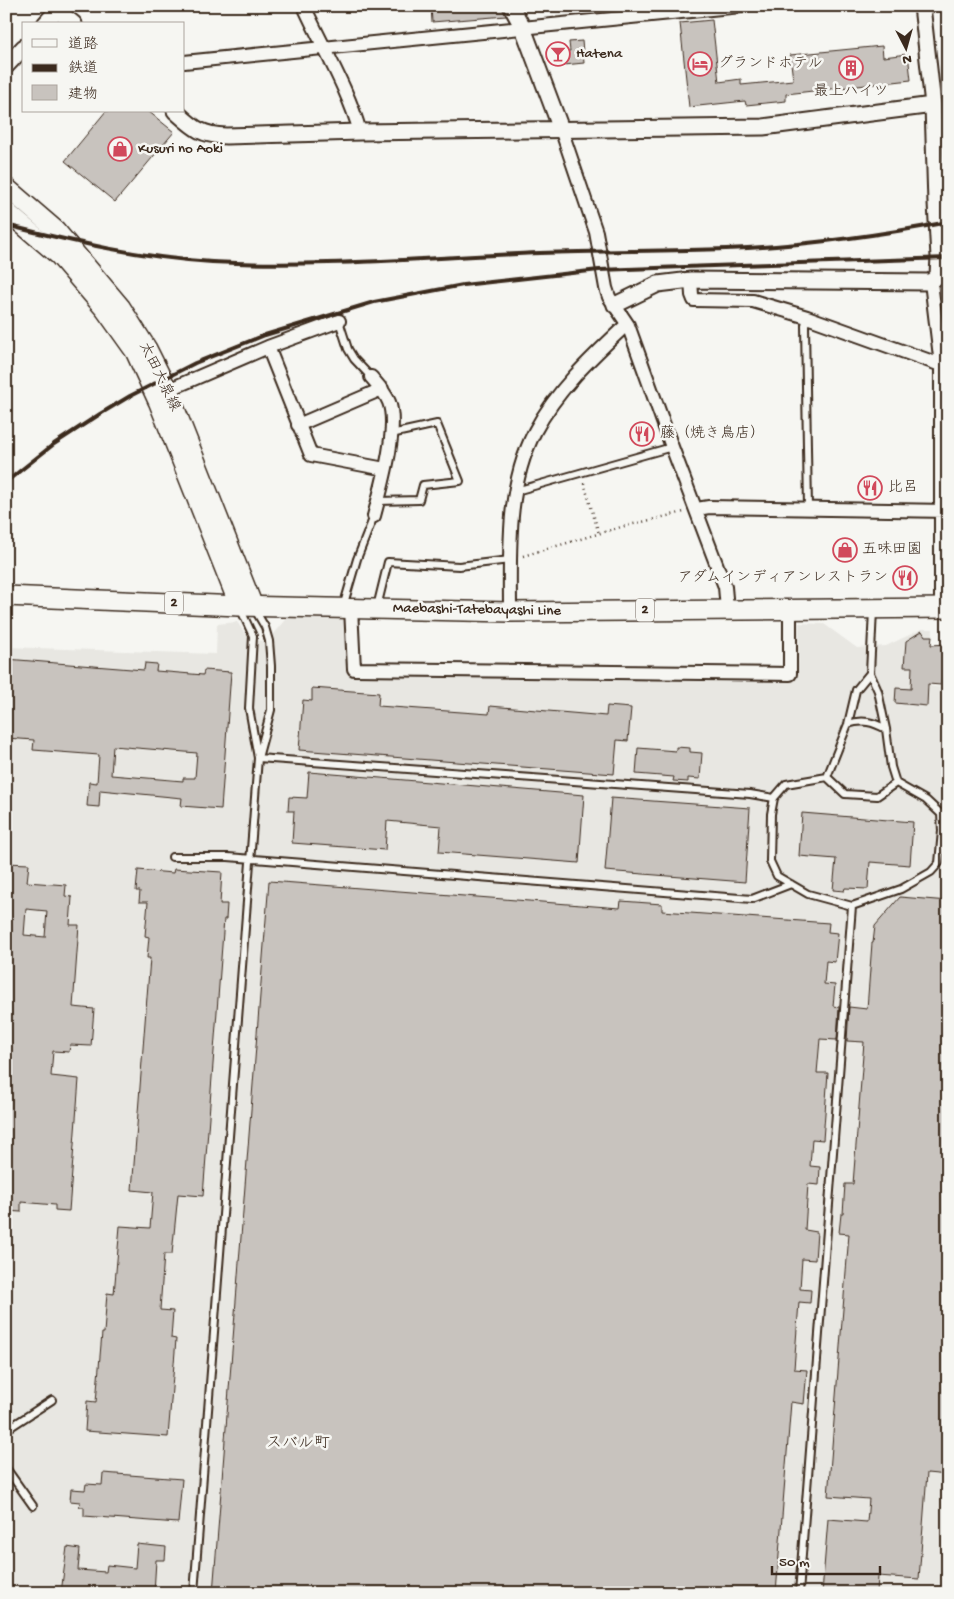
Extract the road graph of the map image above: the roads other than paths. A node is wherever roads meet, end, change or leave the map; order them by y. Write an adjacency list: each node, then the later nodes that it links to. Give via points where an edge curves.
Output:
1 (304, 6): 9 (street)
2 (511, 6): 8 (street)
3 (740, 6): 8 (street)
4 (922, 6): 13 (street)
5 (57, 7): 6 (street); 7 (street)
6 (46, 22)
7 (72, 22)
8 (523, 28): 9 (street); 15 (street)
9 (323, 47): 11 (street); 16 (street)
10 (22, 49): 12 (street)
11 (185, 62)
12 (6, 66)
13 (933, 105): 15 (street, via 763,126); 20 (street, via 939,257 938,275)
14 (176, 112): 16 (street, via 210,136)
15 (561, 129): 16 (street); 21 (street, via 596,232 606,288)
16 (360, 132)
17 (6, 187): 29 (main road, 太田大泉線, via 56,230 110,294 147,348)
18 (6, 212): 42 (main road, 太田大泉線, via 59,256 105,310 135,352)
19 (691, 280): 20 (street); 21 (street, via 658,284); 22 (street, via 694,300 754,301)
20 (931, 282): 26 (street)
21 (615, 306): 24 (street)
22 (807, 317): 26 (street); 37 (lane)
23 (339, 321): 25 (street); 27 (lane, via 351,354)
24 (628, 325): 32 (street); 34 (street, via 586,363 552,405 535,432)
25 (268, 347): 29 (street); 30 (street)
26 (941, 365): 38 (street)
27 (371, 377): 28 (street)
28 (382, 389): 30 (street); 31 (street, via 391,410)
29 (168, 390): 42 (main road, 太田大泉線)
30 (298, 425): 33 (street, via 310,455)
31 (391, 434): 33 (street); 35 (lane, via 437,424 460,481 423,485 419,500)
32 (672, 447): 34 (lane); 36 (street)
33 (385, 469): 35 (street)
34 (516, 491): 40 (street, via 510,528)
35 (378, 501): 39 (street)
36 (697, 509): 37 (street); 48 (street, via 726,587)
37 (808, 509): 38 (street)
38 (944, 511): 46 (street)
39 (374, 516): 44 (lane, via 357,559)
40 (510, 560): 47 (lane, via 459,566 388,562); 49 (street)
41 (6, 596): 42 (main road, Maebashi-Tatebayashi Line / 2)
42 (246, 606): 44 (main road, Maebashi-Tatebayashi Line / 2); 53 (lane, via 253,636 249,708); 53 (lane, via 264,627 271,666 271,710)
43 (873, 607): 45 (main road, Maebashi-Tatebayashi Line / 2); 46 (main road, Maebashi-Tatebayashi Line / 2); 50 (lane)
44 (347, 608): 45 (street, via 354,669 790,674); 47 (main road, Maebashi-Tatebayashi Line / 2)
45 (790, 608): 48 (main road, Maebashi-Tatebayashi Line / 2)
46 (944, 608)
47 (376, 609): 49 (main road, Maebashi-Tatebayashi Line / 2)
48 (727, 609): 49 (main road, Maebashi-Tatebayashi Line / 2)
49 (510, 612)
50 (870, 673): 51 (lane, via 856,690); 52 (lane, via 878,691)
51 (848, 724): 52 (lane, via 874,722); 54 (lane)
52 (886, 729): 55 (lane)
53 (258, 758): 56 (lane); 58 (lane)
54 (827, 777): 55 (lane, via 845,794 877,796); 56 (lane, via 786,784)
55 (896, 783): 60 (lane, via 926,800 940,814 939,863 931,872 901,889)
56 (774, 798): 59 (lane, via 770,861 777,876)
57 (172, 857): 58 (lane)
58 (250, 860): 59 (lane, via 752,899); 65 (lane)
59 (791, 884): 60 (lane, via 808,894)
60 (852, 906): 66 (lane)
61 (52, 1400): 62 (lane)
62 (6, 1430)
63 (6, 1468): 64 (lane)
64 (33, 1506)
65 (194, 1593)
66 (799, 1593)

